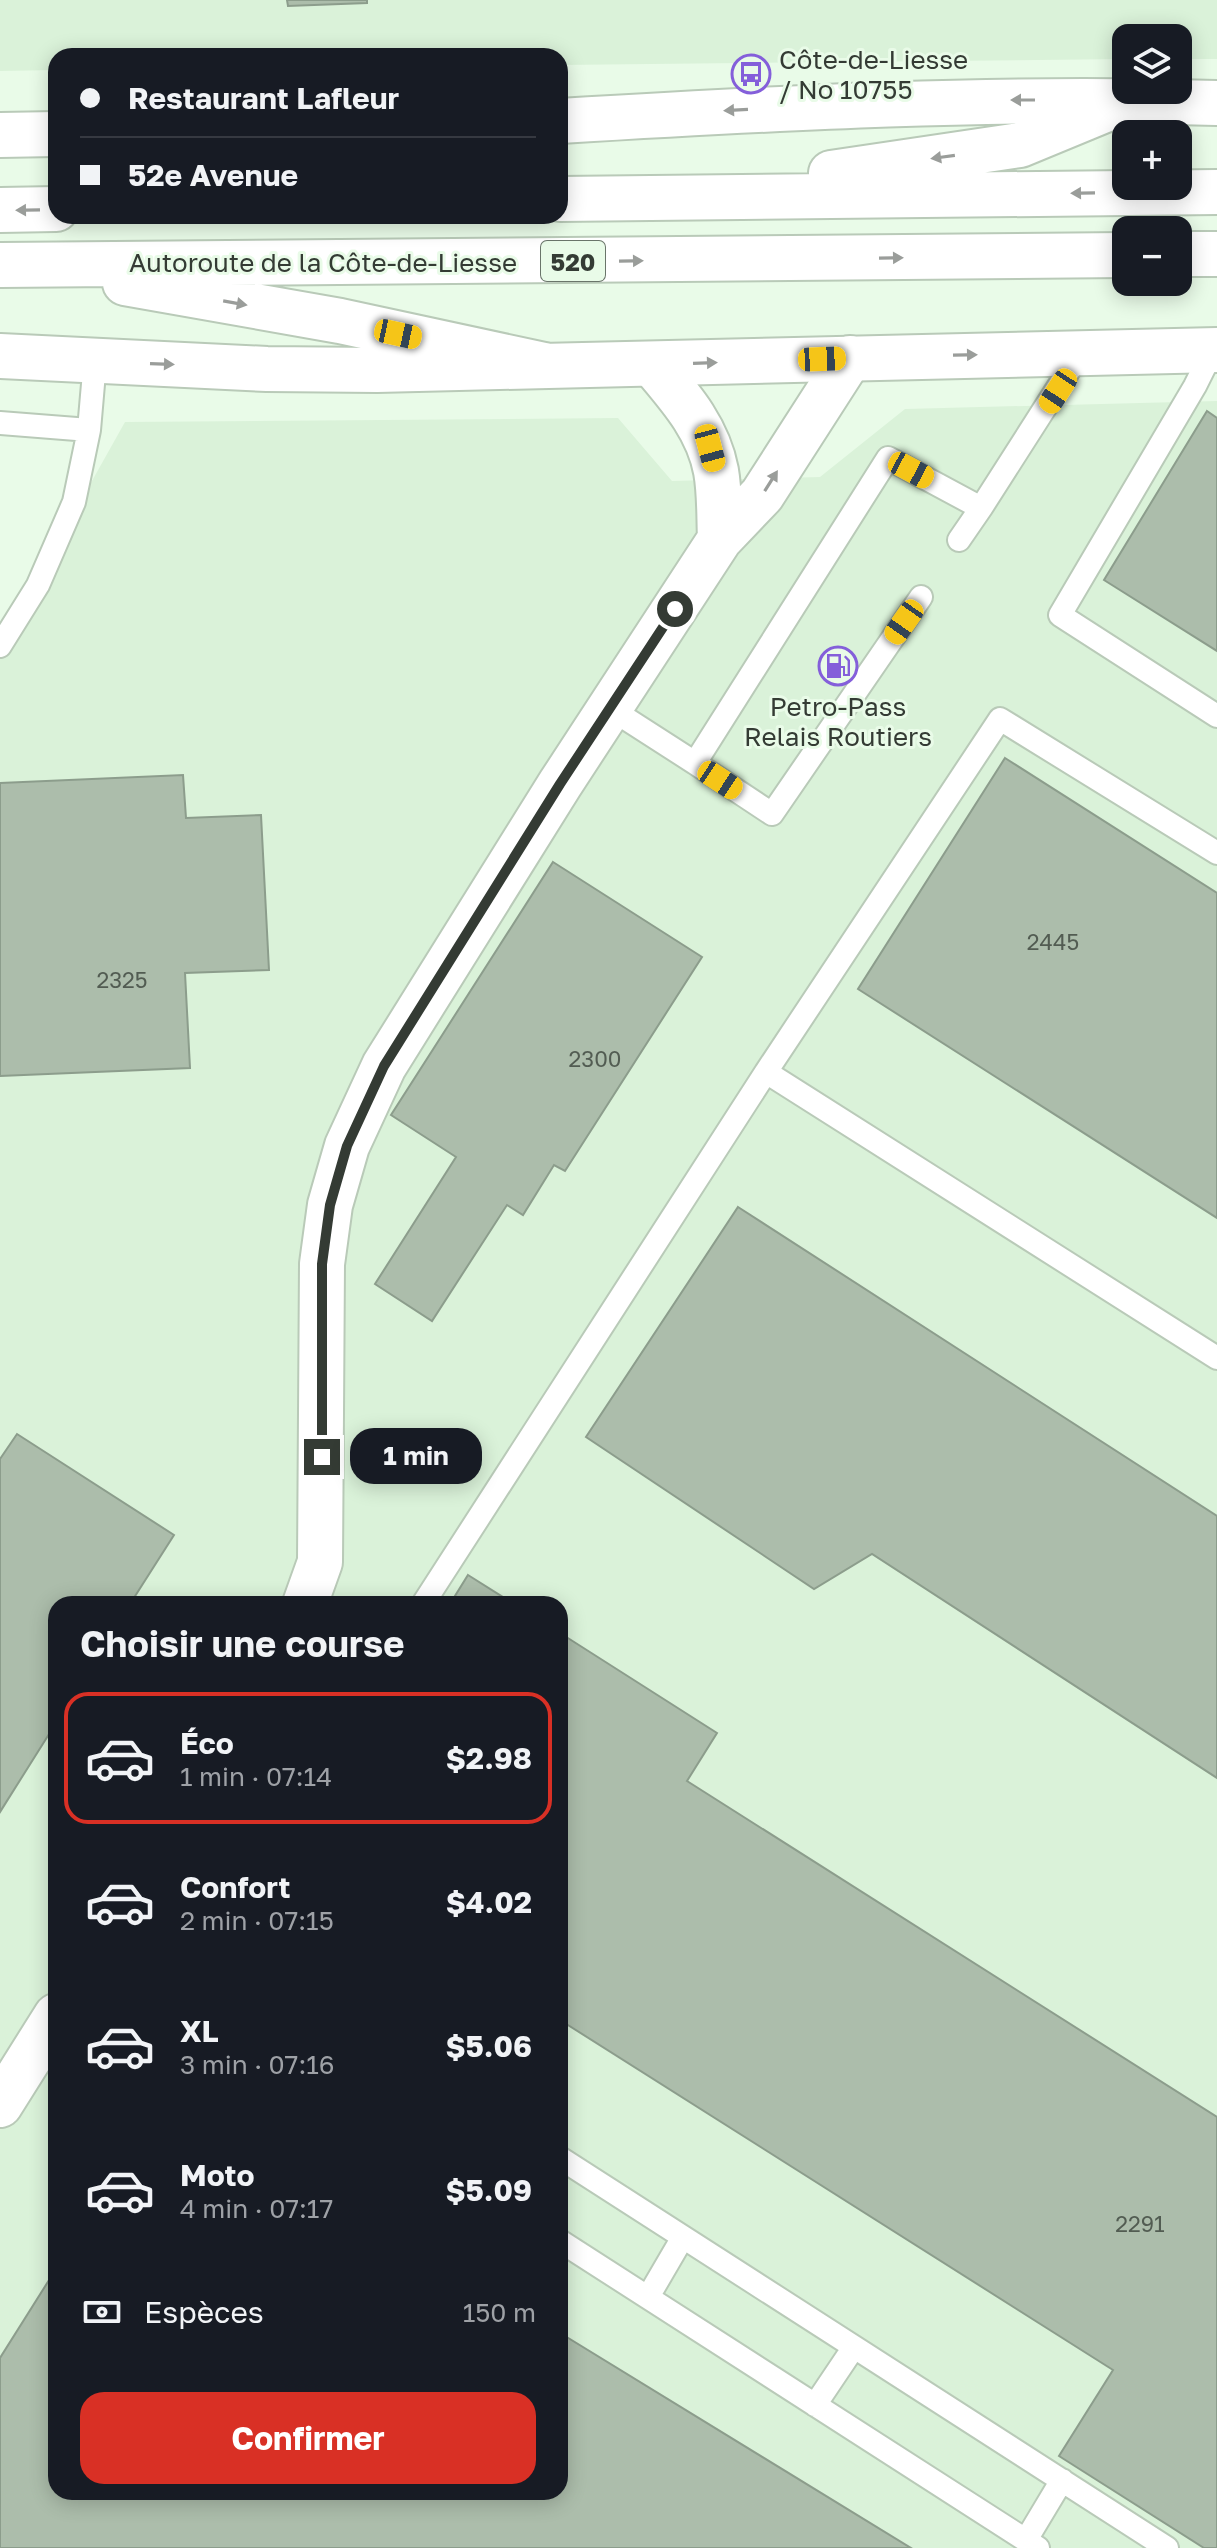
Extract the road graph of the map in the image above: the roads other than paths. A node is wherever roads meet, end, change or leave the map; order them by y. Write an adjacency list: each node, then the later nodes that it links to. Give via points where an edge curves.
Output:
1 (1112, 100): 5 (main road, one-way to 5, via 942,101)
2 (1192, 102): 3 (main road)
3 (1217, 103)
4 (1119, 104): 9 (main road, one-way to 9, via 1020,145)
5 (568, 121)
6 (48, 134): 7 (main road)
7 (0, 135)
8 (1217, 192): 9 (main road, one-way to 9)
9 (671, 197): 10 (main road)
10 (568, 199)
11 (48, 209): 12 (main road, one-way to 12)
12 (0, 210)
13 (1192, 254): 14 (main road)
14 (1217, 254)
15 (1112, 255): 16 (main road, Autoroute de la Côte-de-Liesse / 520, one-way to 15)
16 (10, 265): 22 (main road, one-way to 22, via 340,321)
17 (1215, 350): 18 (main road); 32 (lane, via 1060,615)
18 (1080, 353): 20 (main road, one-way to 18); 26 (lane)
19 (0, 356): 21 (main road)
20 (850, 358): 23 (main road, one-way to 20); 27 (main road, one-way to 20, via 762,495)
21 (95, 361): 22 (main road, one-way to 22, via 299,369); 25 (lane)
22 (544, 365): 23 (main road)
23 (653, 365): 27 (main road, via 687,406 710,448)
24 (0, 423): 25 (lane)
25 (89, 430): 30 (lane, via 74,502 38,585)
26 (981, 508): 28 (lane); 33 (lane, via 888,458)
27 (720, 539): 31 (main road)
28 (959, 540)
29 (921, 597): 33 (lane, via 772,814)
30 (0, 646)
31 (611, 709): 33 (lane); 37 (main road, via 384,1066 347,1146 330,1205 322,1264 320,1562)
32 (1217, 716)
33 (695, 763)
34 (1217, 853): 35 (lane, via 1000,719)
35 (766, 1072): 36 (lane); 38 (lane)
36 (1217, 1358)
37 (308, 1596)
38 (428, 1596)
39 (48, 2027): 40 (main road)
40 (5, 2087)
41 (568, 2163): 42 (lane)
42 (683, 2237): 44 (lane); 45 (lane)
43 (568, 2246): 44 (lane)
44 (648, 2297): 46 (lane)
45 (854, 2347): 46 (lane); 47 (lane)
46 (815, 2405): 48 (lane)
47 (1062, 2480): 48 (lane); 49 (lane)
48 (1032, 2544)
49 (1167, 2548)

